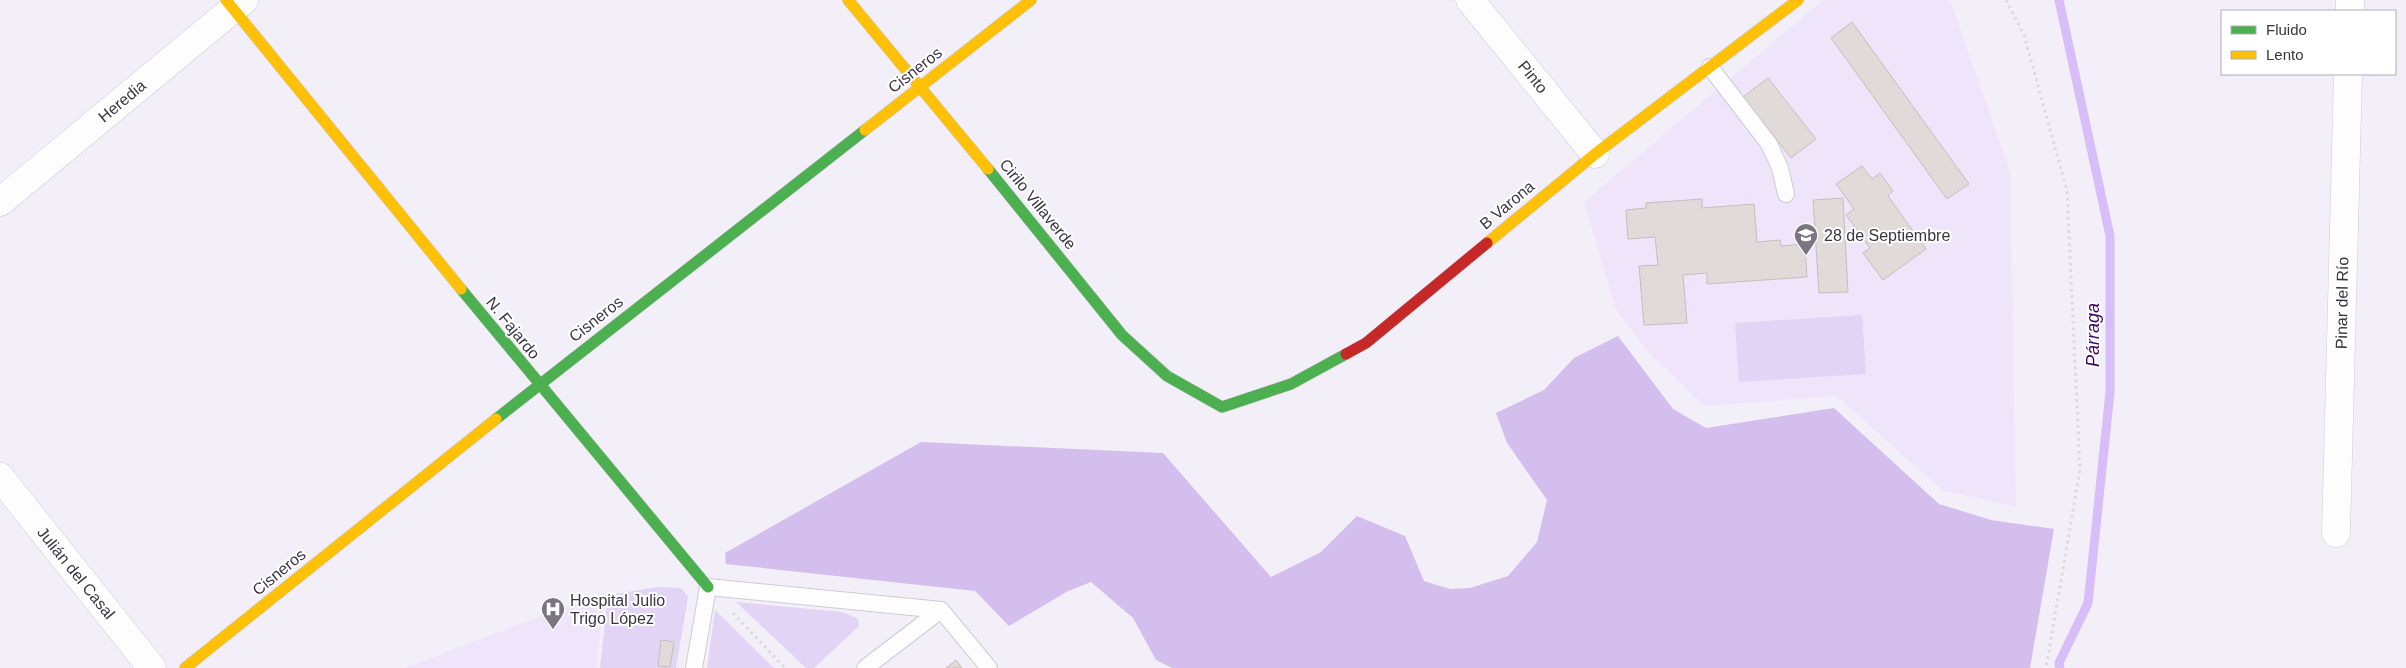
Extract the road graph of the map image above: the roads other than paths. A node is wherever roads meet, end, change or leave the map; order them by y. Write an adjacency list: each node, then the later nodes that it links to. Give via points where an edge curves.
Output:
1 (848, 0): 8 (street, Cirilo Villaverde)
2 (1031, 0): 8 (street, Cisneros)
3 (1470, 0): 9 (street, Pinto)
4 (1798, 0): 6 (street, B Varona)
5 (234, 3): 11 (street, Heredia); 12 (street, N. Fajardo)
6 (1710, 67): 9 (street, B Varona); 10 (lane, via 1768,144 1780,168)
7 (2348, 75): 15 (street, Pinar del Río)
8 (920, 87): 12 (street, Cisneros); 13 (street, Cirilo Villaverde, via 1122,335 1167,376)
9 (1595, 154): 13 (street, B Varona, via 1366,343 1291,384)
10 (1786, 194)
11 (0, 202)
12 (538, 385): 16 (street, N. Fajardo); 19 (street, Cisneros)
13 (1222, 407)
14 (0, 477): 18 (street, Julián del Casal)
15 (2336, 533)
16 (708, 588): 17 (lane); 20 (lane)
17 (941, 610): 21 (lane); 22 (lane)
18 (152, 668)
19 (185, 668)
20 (694, 668)
21 (865, 668)
22 (989, 668)

